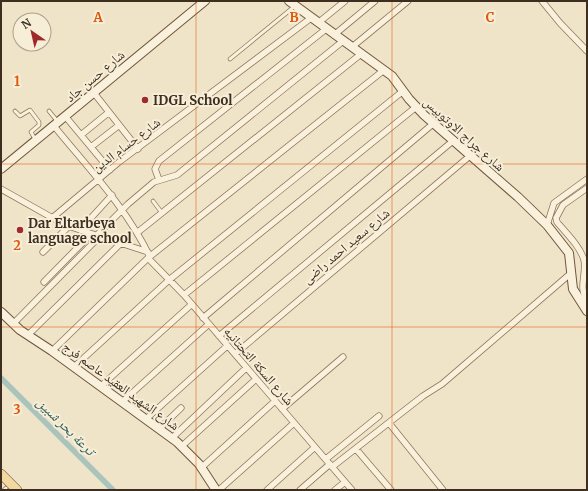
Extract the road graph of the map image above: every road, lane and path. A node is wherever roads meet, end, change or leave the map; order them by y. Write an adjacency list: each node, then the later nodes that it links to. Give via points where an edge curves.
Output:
1 (205, 1): 17 (street, شارع حسن جاد)
2 (345, 1): 7 (street, شارع حسام الدين)
3 (375, 1): 9 (street)
4 (408, 1): 11 (street)
5 (542, 1): 12 (street)
6 (292, 4): 7 (street, شارع جراج الاوتوبيس); 14 (lane)
7 (314, 20): 8 (street, شارع جراج الاوتوبيس); 30 (street, شارع حسام الدين)
8 (326, 29): 9 (street, شارع جراج الاوتوبيس); 36 (street, via 159,161 155,169)
9 (334, 35): 10 (street, شارع جراج الاوتوبيس)
10 (342, 41): 11 (street, شارع جراج الاوتوبيس); 36 (street, via 177,175)
11 (352, 47): 13 (street, شارع جراج الاوتوبيس)
12 (587, 51)
13 (361, 54): 15 (street, شارع جراج الاوتوبيس); 42 (street)
14 (230, 59)
15 (384, 70): 16 (street, شارع جراج الاوتوبيس); 51 (street)
16 (403, 91): 18 (street, شارع جراج الاوتوبيس); 53 (street)
17 (94, 93): 21 (street); 22 (street, شارع حسن جاد)
18 (416, 107): 24 (street, شارع جراج الاوتوبيس); 55 (street)
19 (15, 111): 27 (lane, via 20,116 30,110 39,121 39,125 31,132)
20 (49, 111): 23 (lane)
21 (108, 113): 25 (street); 26 (street)
22 (65, 116): 23 (street, شارع حسن جاد); 26 (street)
23 (56, 124): 27 (street, شارع حسن جاد); 35 (street)
24 (434, 124): 28 (street, شارع جراج الاوتوبيس); 60 (street)
25 (118, 126): 29 (street); 30 (street)
26 (81, 135): 29 (street)
27 (36, 140): 32 (street, شارع حسن جاد)
28 (454, 140): 31 (street, شارع جراج الاوتوبيس); 64 (street)
29 (91, 147): 33 (street)
30 (138, 149): 33 (street, شارع حسام الدين)
31 (471, 155): 45 (street, شارع جراج الاوتوبيس); 67 (street, شارع سعيد احمد راضى)
32 (1, 168)
33 (110, 170): 35 (street, شارع حسام الدين)
34 (587, 179): 45 (street, via 554,203)
35 (98, 180): 39 (street); 43 (street, شارع حسام الدين)
36 (159, 180): 41 (street)
37 (587, 188): 56 (street, via 563,205 556,218 582,255 585,268 583,290)
38 (1, 190): 43 (street)
39 (112, 195): 41 (street); 46 (street)
40 (153, 201): 42 (lane)
41 (122, 209): 47 (street); 48 (street)
42 (162, 213): 47 (street)
43 (51, 219): 44 (street)
44 (69, 226): 46 (street); 50 (street)
45 (547, 226): 52 (street, شارع جراج الاوتوبيس, via 569,253)
46 (80, 230): 48 (street)
47 (138, 232): 51 (street)
48 (96, 235): 49 (street); 54 (street); 61 (street)
49 (121, 243): 51 (street); 63 (street)
50 (43, 252)
51 (149, 256): 53 (street, شارع السكة التحتانيه); 66 (street)
52 (570, 274): 58 (street, شارع جراج الاوتوبيس, via 573,288); 80 (street, via 442,384)
53 (169, 280): 55 (street, شارع السكة التحتانيه); 69 (street)
54 (44, 282)
55 (184, 295): 57 (street, شارع السكة التحتانيه)
56 (587, 300)
57 (192, 304): 60 (street, شارع السكة التحتانيه); 72 (street)
58 (587, 311)
59 (1, 312): 61 (street, شارع الشهيد العقيد عاصم فرج)
60 (203, 318): 62 (street, شارع السكة التحتانيه)
61 (13, 324): 63 (street, شارع الشهيد العقيد عاصم فرج)
62 (209, 324): 64 (street, شارع السكة التحتانيه); 74 (street)
63 (28, 335): 66 (street, شارع الشهيد العقيد عاصم فرج)
64 (219, 336): 65 (street, شارع السكة التحتانيه)
65 (227, 346): 67 (street, شارع السكة التحتانيه); 78 (street)
66 (52, 351): 69 (street, شارع الشهيد العقيد عاصم فرج)
67 (235, 354): 70 (street, شارع السكة التحتانيه)
68 (343, 357): 76 (street)
69 (74, 366): 72 (street, شارع الشهيد العقيد عاصم فرج)
70 (246, 368): 71 (street, شارع السكة التحتانيه); 82 (street)
71 (256, 379): 73 (street, شارع السكة التحتانيه); 83 (street)
72 (101, 386): 74 (street, شارع الشهيد العقيد عاصم فرج)
73 (275, 400): 76 (street, شارع السكة التحتانيه); 87 (street)
74 (122, 402): 78 (street, شارع الشهيد العقيد عاصم فرج)
75 (181, 408): 81 (street)
76 (282, 409): 79 (street, شارع السكة التحتانيه)
77 (379, 416): 86 (street)
78 (146, 419): 81 (street, شارع الشهيد العقيد عاصم فرج)
79 (294, 423): 84 (street, شارع السكة التحتانيه); 91 (street)
80 (389, 423): 85 (street); 97 (street)
81 (159, 428): 82 (street, شارع الشهيد العقيد عاصم فرج)
82 (172, 438): 83 (street, شارع الشهيد العقيد عاصم فرج)
83 (182, 446): 87 (street, شارع الشهيد العقيد عاصم فرج)
84 (315, 447): 86 (street, شارع السكة التحتانيه); 92 (street)
85 (356, 449): 86 (street); 96 (street)
86 (329, 464): 89 (street, شارع السكة التحتانيه); 93 (street)
87 (201, 468): 91 (street, شارع الشهيد العقيد عاصم فرج)
88 (1, 474): 90 (main road)
89 (345, 482): 94 (street); 95 (street, شارع السكة التحتانيه)
90 (17, 490)
91 (217, 490)
92 (267, 490)
93 (300, 490)
94 (335, 490)
95 (352, 490)
96 (391, 490)
97 (443, 490)

